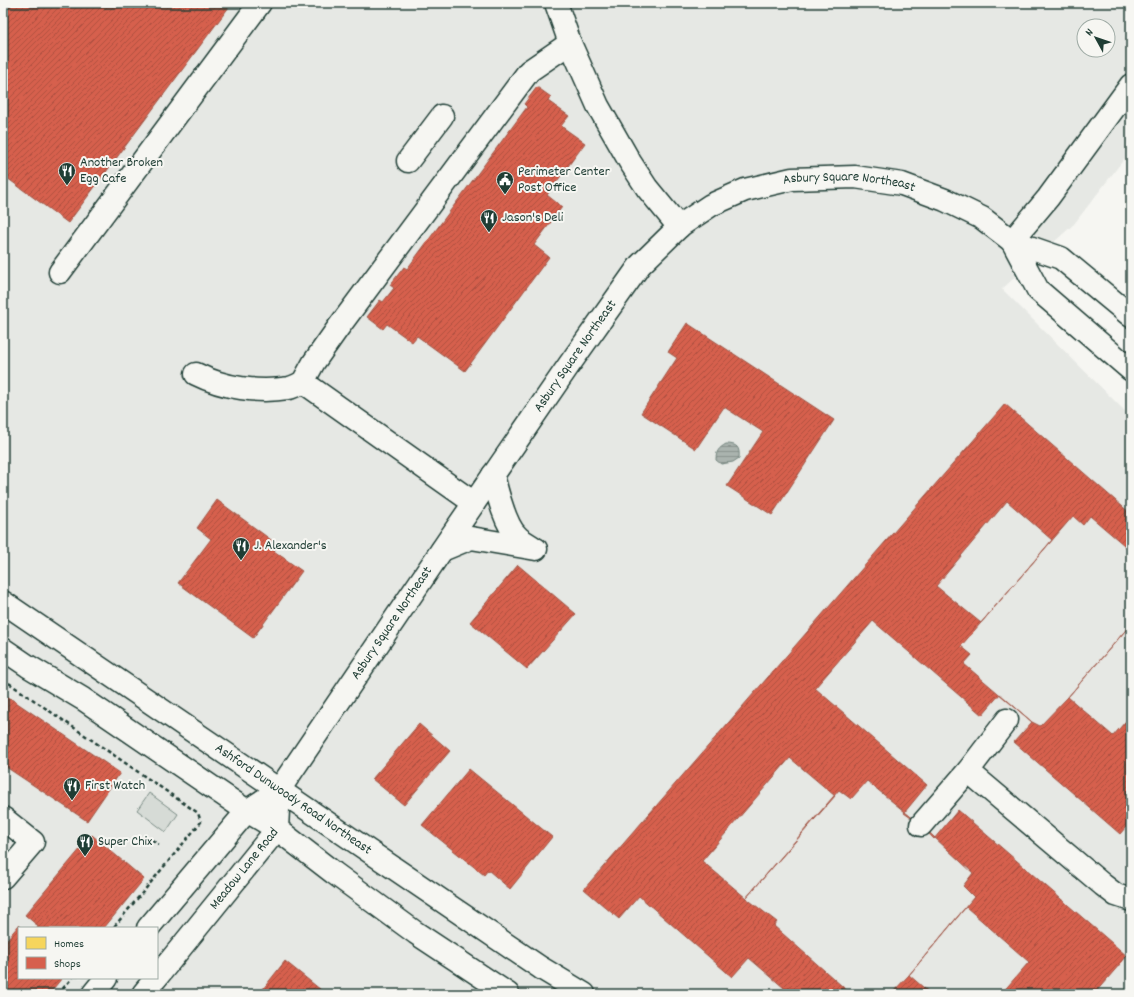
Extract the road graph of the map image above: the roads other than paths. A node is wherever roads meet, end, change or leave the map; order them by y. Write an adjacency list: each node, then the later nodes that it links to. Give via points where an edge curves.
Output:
1 (260, 3): 9 (street)
2 (556, 3): 3 (street)
3 (570, 43): 7 (street, via 598,106 630,162 647,188); 13 (street, via 529,71 338,328)
4 (1131, 85): 8 (street, via 1048,198)
5 (442, 116): 6 (street)
6 (408, 161)
7 (679, 227): 8 (street, Asbury Square Northeast, via 711,205 744,190 792,178 855,177 902,184 945,200 982,218); 14 (street, Asbury Square Northeast, via 640,265)
8 (1012, 241): 10 (street, Asbury Square Northeast, via 1061,258); 11 (street, Asbury Square Northeast, via 1038,290)
9 (60, 272)
10 (1131, 316)
11 (1131, 370)
12 (196, 374): 13 (street, via 212,382 257,390 290,388)
13 (303, 382): 15 (street)
14 (493, 475): 15 (street, Asbury Square Northeast); 16 (street, via 510,526 517,537 536,549 471,538)
15 (474, 503): 16 (street, Asbury Square Northeast)
16 (442, 550): 21 (street, Asbury Square Northeast)
17 (3, 602): 21 (street, Ashford Dunwoody Road Northeast)
18 (3, 649): 22 (street, via 83,699)
19 (1007, 720): 20 (street)
20 (968, 771): 24 (street); 27 (street, via 1103,885 1116,895)
21 (279, 790): 22 (street); 25 (street, Meadow Lane Road); 35 (street, Ashford Dunwoody Road Northeast, via 541,968)
22 (246, 811): 25 (street); 28 (street)
23 (3, 818): 26 (street, via 33,842)
24 (921, 825)
25 (277, 829): 29 (street, Meadow Lane Road); 34 (street, via 416,933)
26 (3, 877)
27 (1131, 900)
28 (149, 927)
29 (158, 976)
30 (105, 979): 32 (street)
31 (155, 979): 33 (street, Meadow Lane Road)
32 (93, 994)
33 (143, 994)
34 (508, 994)
35 (584, 994)

